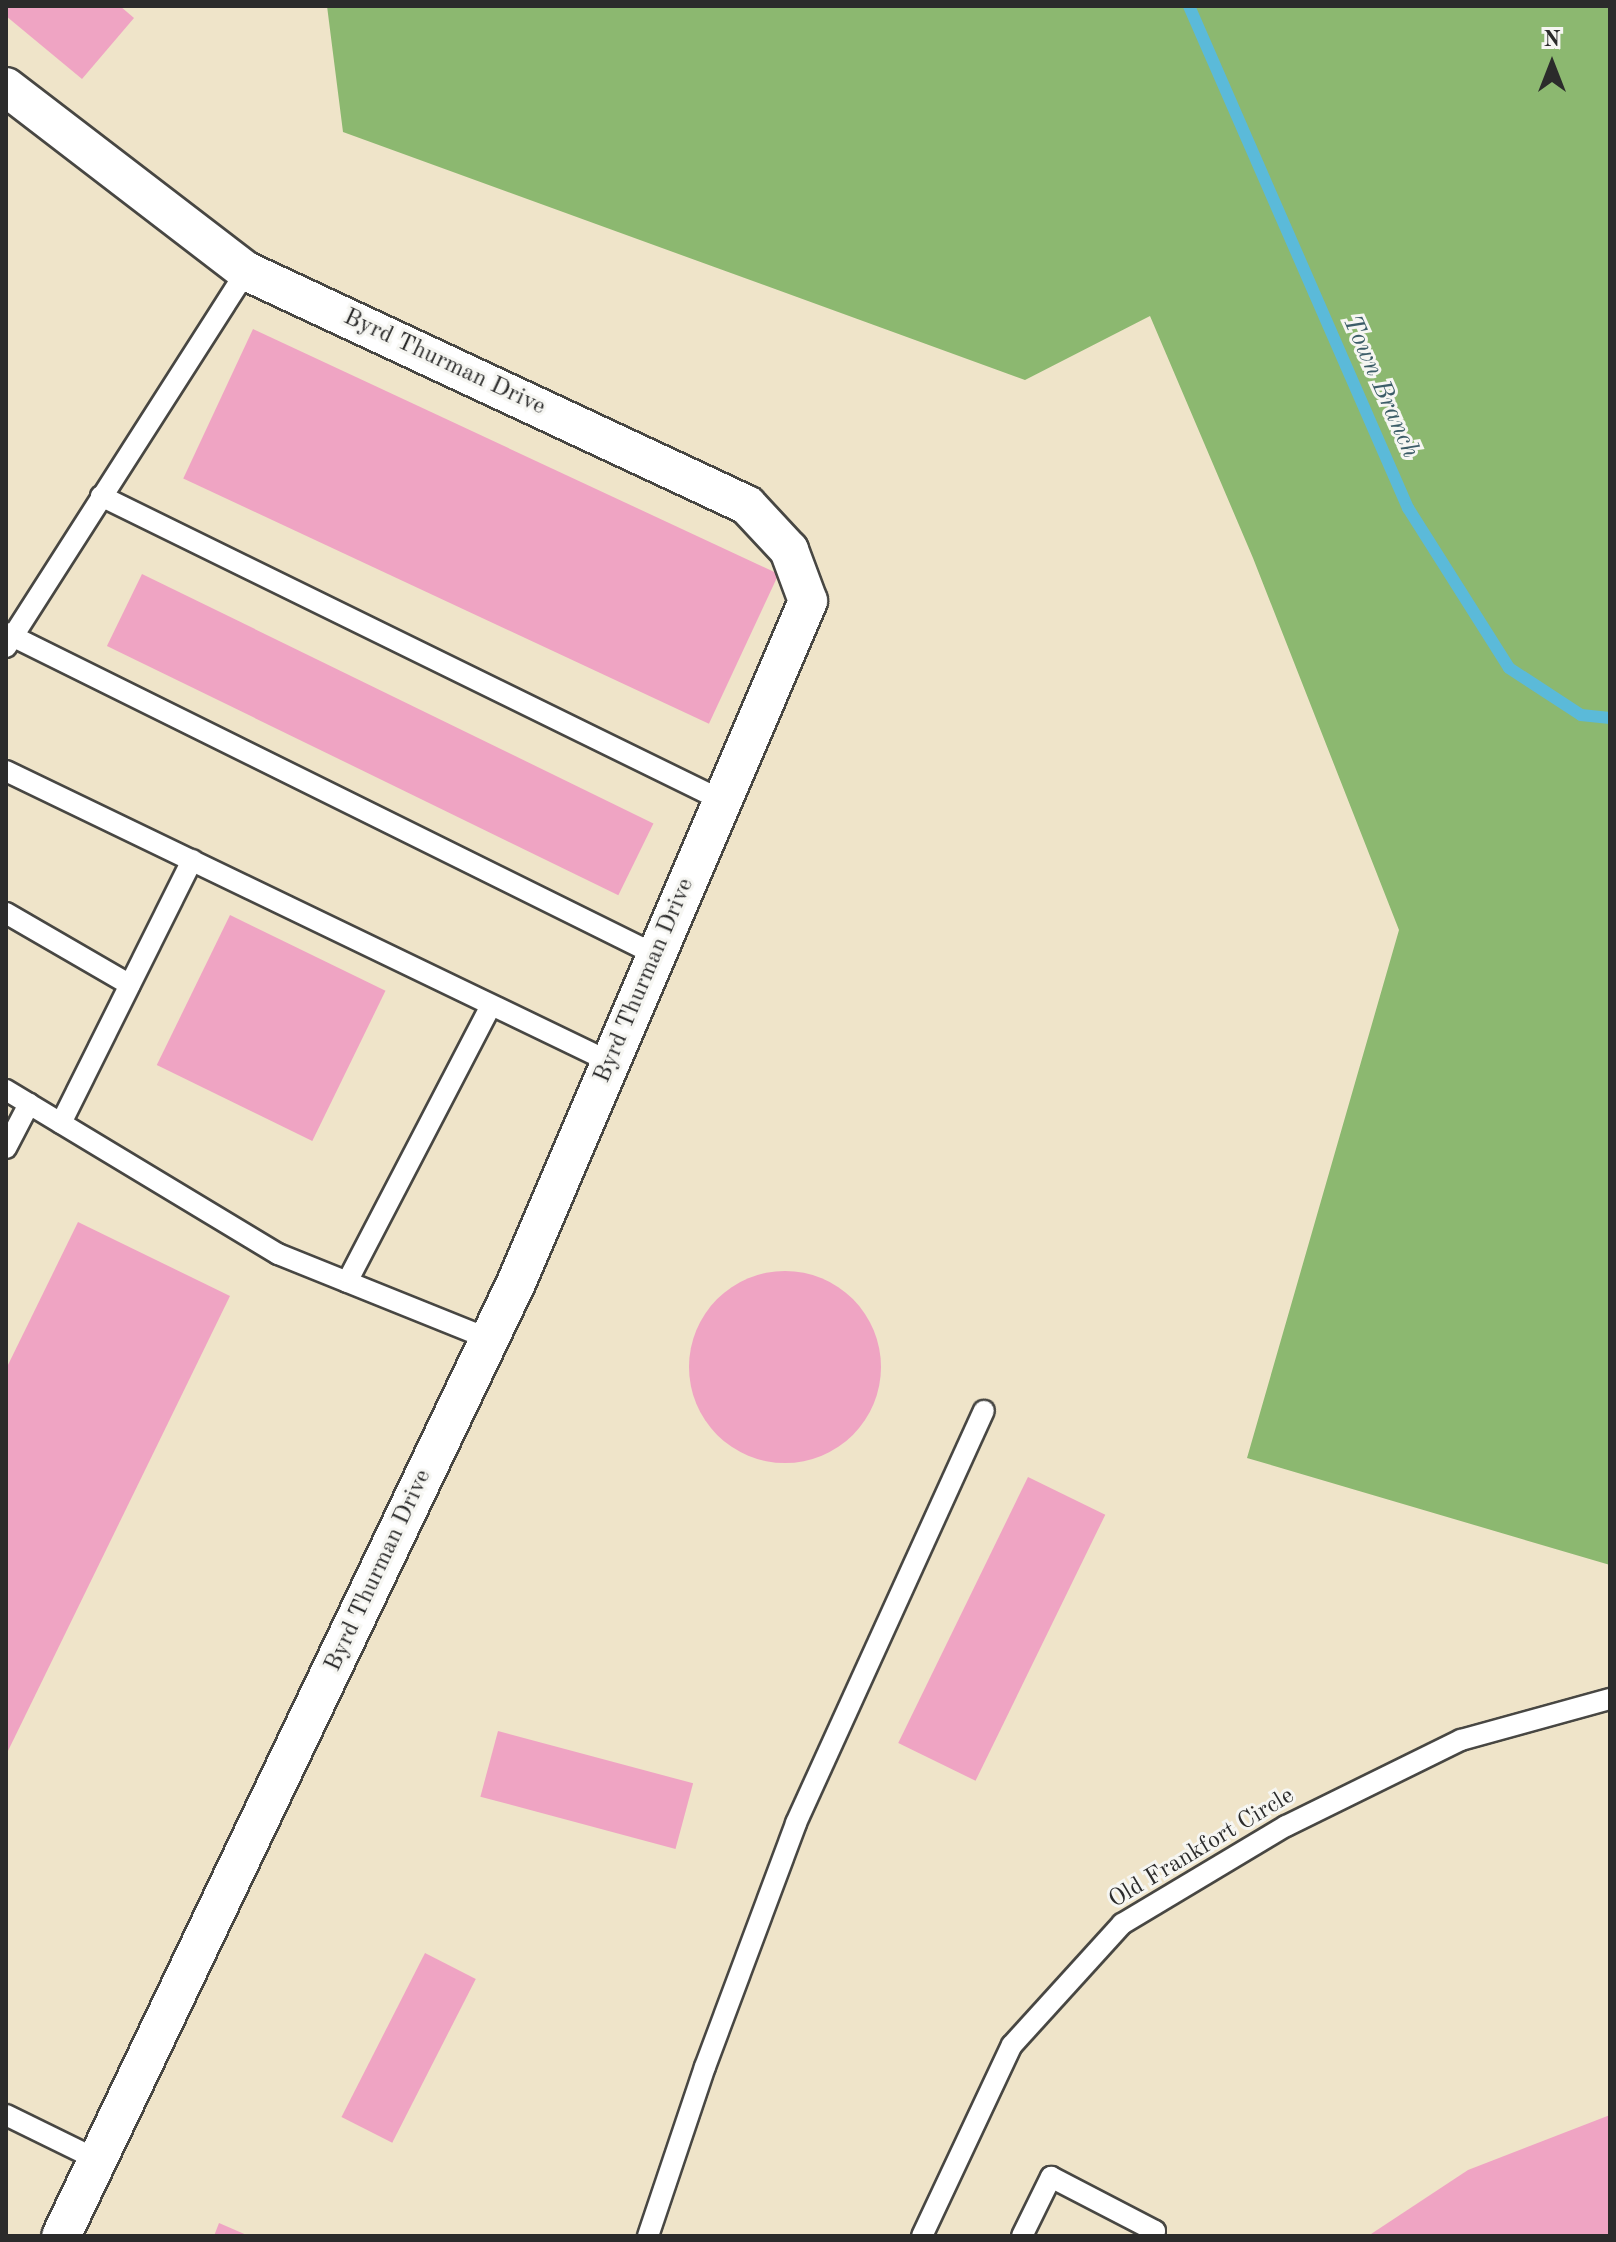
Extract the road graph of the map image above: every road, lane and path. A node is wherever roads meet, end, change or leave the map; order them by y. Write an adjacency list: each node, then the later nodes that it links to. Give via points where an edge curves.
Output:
1 (6, 87): 2 (street, Byrd Thurman Drive)
2 (246, 271): 3 (lane); 6 (street, Byrd Thurman Drive, via 747,505 789,550 808,601)
3 (101, 496): 4 (lane); 6 (lane)
4 (8, 639): 9 (lane)
5 (6, 771): 7 (lane)
6 (723, 801): 9 (street, Byrd Thurman Drive)
7 (192, 860): 10 (lane); 11 (lane)
8 (6, 913): 10 (lane)
9 (656, 955): 12 (street, Byrd Thurman Drive)
10 (130, 985): 15 (lane)
11 (491, 1005): 12 (lane); 17 (lane)
12 (610, 1062): 18 (street, Byrd Thurman Drive)
13 (6, 1090): 14 (lane)
14 (29, 1104): 15 (lane); 16 (lane)
15 (61, 1123): 17 (lane, via 278,1254)
16 (6, 1148)
17 (347, 1282): 18 (lane)
18 (489, 1339): 22 (street, Byrd Thurman Drive)
19 (984, 1411): 24 (lane, via 796,1823)
20 (1610, 1699): 25 (lane, Old Frankfort Circle, via 1461,1740 1286,1826 1122,1924 1012,2045)
21 (6, 2115): 22 (lane)
22 (98, 2160): 23 (street, Byrd Thurman Drive)
23 (61, 2236)
24 (648, 2236)
25 (922, 2236)
26 (1022, 2236): 27 (lane, via 1051,2177 1155,2231)
27 (1153, 2236)

